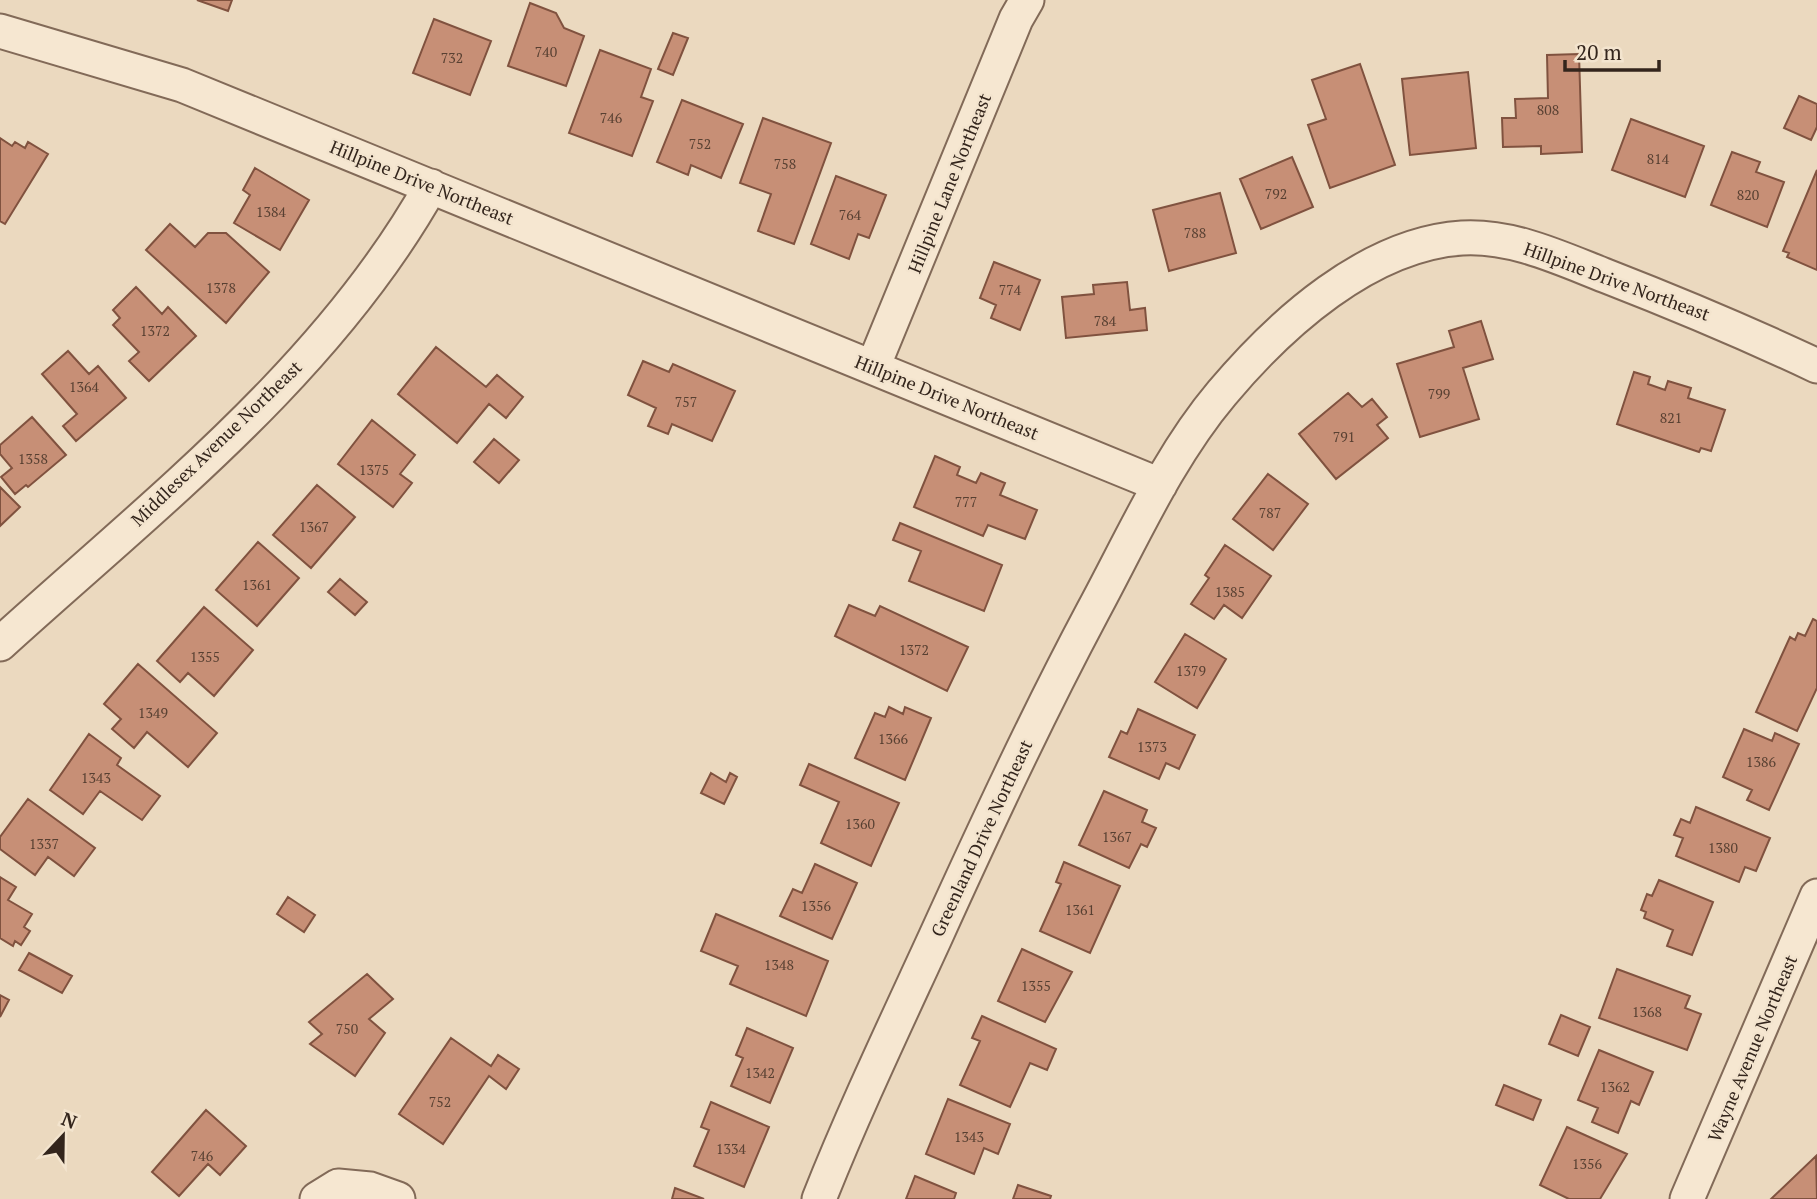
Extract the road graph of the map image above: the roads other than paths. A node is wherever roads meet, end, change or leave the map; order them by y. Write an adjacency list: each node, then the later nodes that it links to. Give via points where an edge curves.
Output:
1 (1027, 0): 5 (street, Hillpine Lane Northeast)
2 (0, 31): 3 (street, Hillpine Drive Northeast, via 182,85)
3 (431, 186): 5 (street, Hillpine Drive Northeast); 7 (street, Middlesex Avenue Northeast, via 406,231 287,379)
4 (1817, 366): 6 (street, Hillpine Drive Northeast, via 1718,319 1528,246 1463,238 1422,243 1383,257 1353,275 1256,354 1220,394)
5 (873, 367): 6 (street, Hillpine Drive Northeast)
6 (1160, 485): 11 (street, Greenland Drive Northeast, via 1035,720 848,1125)
7 (0, 643)
8 (1817, 896): 12 (street, Wayne Avenue Northeast)
9 (317, 1199): 10 (street, via 338,1186 370,1189)
10 (398, 1199)
11 (819, 1199)
12 (1687, 1199)

